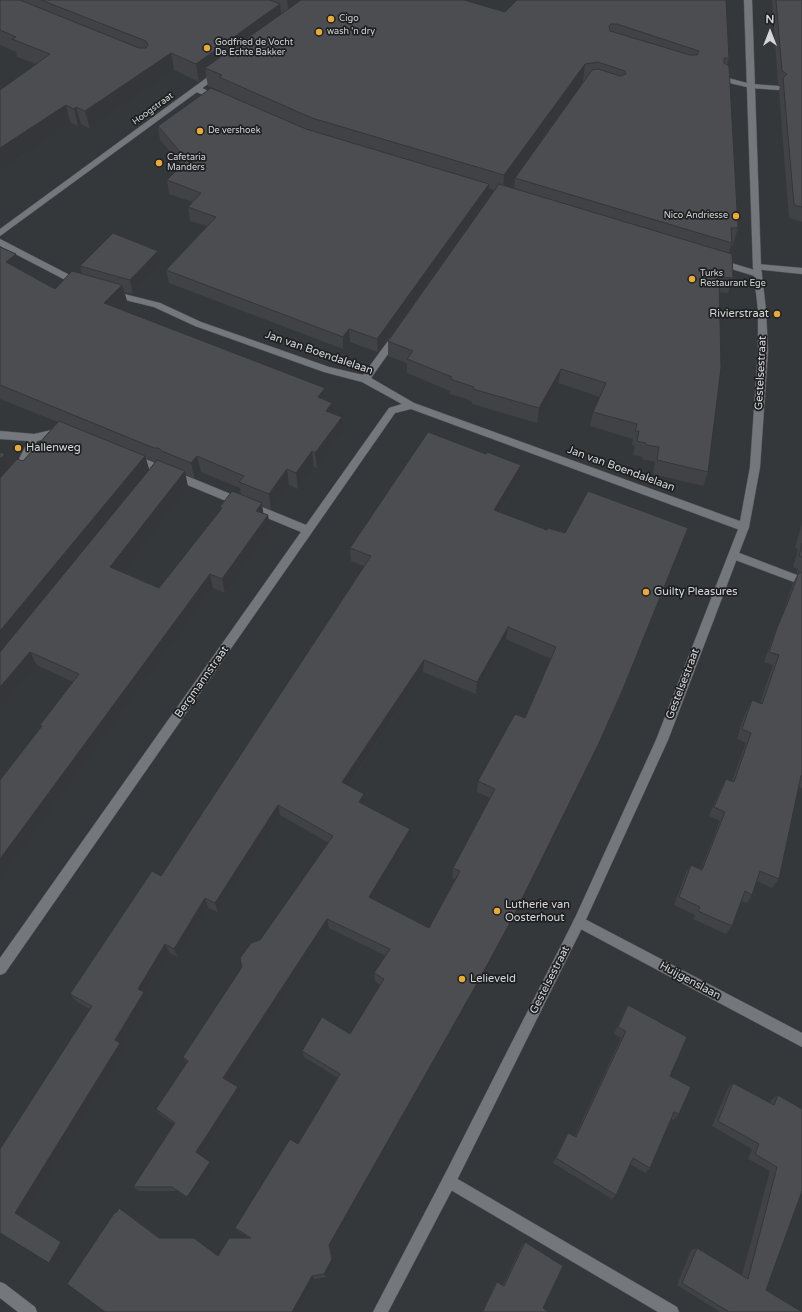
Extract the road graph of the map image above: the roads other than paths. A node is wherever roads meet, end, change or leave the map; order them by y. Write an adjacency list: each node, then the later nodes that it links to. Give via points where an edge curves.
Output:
1 (748, 0): 4 (street, Gestelsestraat)
2 (225, 69): 6 (street, Hoogstraat)
3 (724, 79): 4 (street)
4 (751, 86): 5 (street); 12 (street, Gestelsestraat)
5 (778, 88)
6 (197, 89): 7 (street); 8 (street, Hoogstraat)
7 (229, 103)
8 (0, 233)
9 (0, 242): 13 (street)
10 (706, 258): 12 (street)
11 (802, 270): 12 (street)
12 (757, 271): 25 (street, Gestelsestraat, via 763,351 755,467)
13 (91, 288)
14 (106, 292): 16 (street, Jan van Boendalelaan, via 157,305 198,324 327,370)
15 (401, 328): 16 (street)
16 (365, 379): 17 (street, Jan van Boendalelaan)
17 (411, 405): 25 (street, Jan van Boendalelaan); 26 (street, Bergmannstraat, via 392,410)
18 (72, 434): 20 (street, via 64,431)
19 (0, 435): 20 (street)
20 (34, 438): 24 (street, via 18,471)
21 (123, 454): 22 (street)
22 (160, 468): 23 (street); 26 (street)
23 (150, 480)
24 (0, 492)
25 (744, 527): 27 (street, Gestelsestraat)
26 (308, 530): 30 (street, Bergmannstraat)
27 (734, 555): 28 (street); 29 (street, Gestelsestraat, via 662,740)
28 (802, 581)
29 (579, 922): 31 (street, Huijgenslaan); 32 (street, Gestelsestraat)
30 (0, 969)
31 (802, 1040)
32 (448, 1181): 35 (street, Gestelsestraat); 36 (street)
33 (0, 1290): 34 (street)
34 (30, 1312)
35 (380, 1312)
36 (672, 1312)

